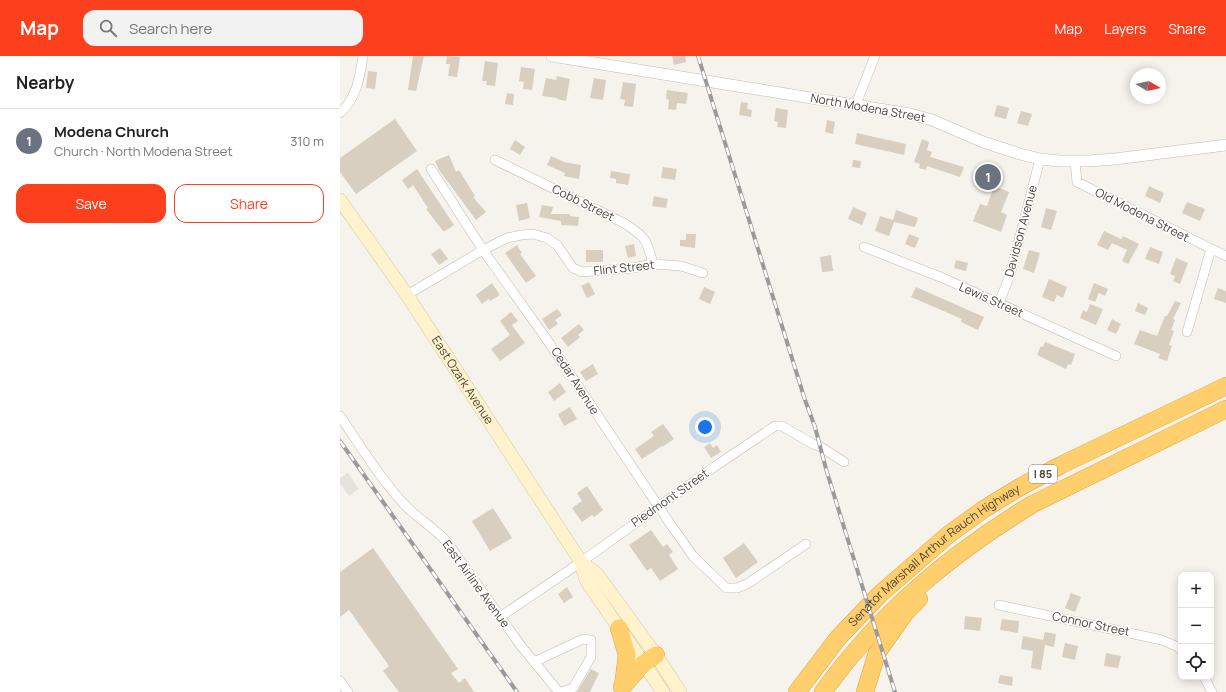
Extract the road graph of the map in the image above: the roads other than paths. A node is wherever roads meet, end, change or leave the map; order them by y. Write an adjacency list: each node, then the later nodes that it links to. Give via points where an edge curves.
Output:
1 (363, 56): 5 (street, via 357,86 352,98)
2 (552, 56): 4 (street, North Modena Street)
3 (875, 56): 4 (street)
4 (856, 104): 7 (street, North Modena Street, via 932,120 994,146)
5 (340, 113)
6 (1226, 145): 9 (street, North Modena Street)
7 (1040, 159): 9 (street, North Modena Street); 19 (street, Davidson Avenue, via 1010,275)
8 (495, 160): 16 (street, Cobb Street, via 634,229 648,243)
9 (1075, 162): 13 (street, Old Modena Street, via 1077,182)
10 (431, 169): 14 (street, Cedar Avenue)
11 (340, 200): 18 (main road, East Ozark Avenue)
12 (864, 247): 19 (street, Lewis Street)
13 (1211, 249): 15 (street, Old Modena Street); 20 (street)
14 (483, 250): 16 (street, Flint Street, via 507,238 533,234 557,245 573,268 582,272); 18 (street, Flint Street); 26 (street, Cedar Avenue, via 550,344)
15 (1226, 256)
16 (653, 264): 17 (street, Flint Street, via 681,266)
17 (703, 273)
18 (407, 295): 29 (main road, East Ozark Avenue)
19 (999, 303): 21 (street, Lewis Street)
20 (1187, 332)
21 (1116, 356)
22 (1226, 386): 39 (highway, Senator Marshall Arthur Rauch Highway / I 85, via 1061,465 1020,486 984,509 948,535 880,594 838,638)
23 (1226, 409): 28 (highway, Senator Marshall Arthur Rauch Highway / I 85, via 1033,504)
24 (340, 416): 31 (street, East Airline Avenue, via 404,505 447,542)
25 (844, 462): 26 (street, Piedmont Street, via 782,426 775,426)
26 (658, 506): 27 (street, Cedar Avenue, via 693,556 726,588 737,588 747,584); 29 (street, Piedmont Street)
27 (806, 544)
28 (967, 547): 44 (highway, Senator Marshall Arthur Rauch Highway / I 85, via 892,610); 45 (highway, via 905,613 877,653)
29 (581, 562): 31 (street, Piedmont Street); 32 (main road, East Ozark Avenue, via 586,580); 35 (main road, East Ozark Avenue, via 597,574)
30 (999, 604): 33 (street, Connor Street, via 1162,640)
31 (500, 617): 34 (street, East Airline Avenue)
32 (619, 628): 35 (main road, East Ozark Avenue); 38 (highway, via 627,655)
33 (1178, 647)
34 (534, 662): 41 (street, East Airline Avenue); 41 (street, East Airline Avenue, via 583,639 591,640 591,657 573,688)
35 (653, 664): 38 (highway); 42 (main road, East Ozark Avenue); 43 (main road, East Ozark Avenue)
36 (1206, 680): 46 (street)
37 (340, 681): 40 (street)
38 (625, 690)
39 (798, 690)
40 (348, 692)
41 (560, 692)
42 (663, 692)
43 (680, 692)
44 (823, 692)
45 (865, 692)
46 (1212, 692)

